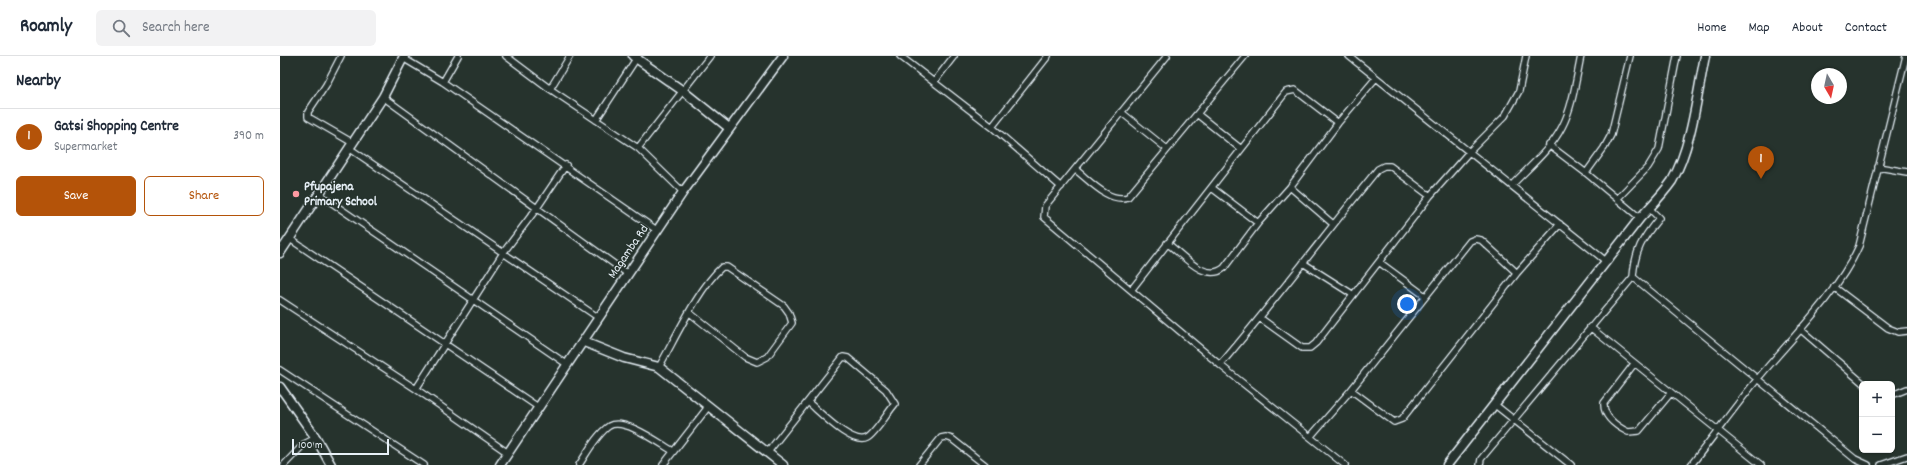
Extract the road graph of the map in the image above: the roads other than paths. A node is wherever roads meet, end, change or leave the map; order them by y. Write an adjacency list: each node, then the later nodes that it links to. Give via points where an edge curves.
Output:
1 (340, 56): 34 (street, via 326,85 308,112 308,117)
2 (458, 56): 22 (street)
3 (570, 56): 24 (street)
4 (710, 56): 25 (street)
5 (783, 56): 32 (street, Magamba Rd)
6 (900, 56): 23 (street)
7 (954, 56): 23 (street)
8 (1048, 56): 31 (street)
9 (1167, 56): 27 (street)
10 (1245, 56): 28 (street)
11 (1349, 56): 21 (street)
12 (1526, 56): 38 (street, via 1519,91 1513,103 1505,116)
13 (1581, 56): 33 (street, via 1568,114 1563,126)
14 (1630, 56): 43 (street, via 1611,135)
15 (1678, 56): 51 (street, via 1659,149 1648,167)
16 (1705, 56): 53 (street, via 1688,139 1679,167 1671,182)
17 (1906, 56): 40 (street)
18 (404, 57): 22 (street); 26 (street)
19 (509, 57): 24 (street)
20 (636, 57): 25 (street); 29 (street)
21 (1376, 78): 30 (street); 38 (street)
22 (443, 82): 39 (street)
23 (934, 82): 31 (street)
24 (550, 89): 29 (street)
25 (683, 91): 32 (street); 35 (street)
26 (383, 97): 34 (street); 52 (street)
27 (1122, 112): 36 (street); 41 (street)
28 (1197, 114): 36 (street); 37 (street)
29 (596, 120): 35 (street)
30 (1338, 123): 37 (street, via 1295,90 1286,92); 46 (street)
31 (992, 127): 45 (street)
32 (729, 128): 48 (street, Magamba Rd)
33 (1549, 145): 43 (street); 44 (street)
34 (351, 146): 49 (street); 62 (street)
35 (638, 148): 48 (street)
36 (1167, 149): 41 (street, via 1128,197 1121,199 1110,196)
37 (1241, 149): 47 (street)
38 (1469, 152): 44 (street); 50 (street)
39 (566, 165): 52 (street); 58 (street)
40 (1878, 167): 42 (street); 69 (street, via 1859,246 1854,259)
41 (1076, 170): 45 (street)
42 (1907, 172)
43 (1586, 173): 51 (street)
44 (1512, 185): 57 (street)
45 (1061, 187): 70 (street, via 1045,206 1044,217)
46 (1290, 187): 55 (street); 56 (street)
47 (1212, 188): 55 (street); 60 (street)
48 (683, 192): 58 (street, Magamba Rd)
49 (319, 194): 59 (street); 74 (street)
50 (1430, 196): 56 (street, via 1390,166 1384,166 1378,169); 63 (street)
51 (1617, 199): 54 (street)
52 (537, 208): 62 (street); 67 (street)
53 (1649, 208): 54 (street); 68 (street, via 1659,218 1636,252)
54 (1640, 218): 64 (street)
55 (1258, 223): 60 (street, via 1218,273 1204,272)
56 (1333, 224): 65 (street)
57 (1560, 224): 64 (street); 66 (street)
58 (658, 231): 67 (street, Magamba Rd)
59 (290, 239): 61 (street); 82 (street)
60 (1167, 243): 70 (street)
61 (280, 253)
62 (503, 253): 74 (street); 76 (street)
63 (1379, 262): 71 (street); 72 (street)
64 (1606, 262): 97 (street)
65 (1303, 263): 71 (street); 77 (street)
66 (1517, 273): 72 (street, via 1481,240 1475,239 1470,241); 92 (street, via 1402,419 1394,422)
67 (628, 274): 76 (street, Magamba Rd)
68 (1633, 277): 78 (street); 88 (street)
69 (1834, 287): 79 (street); 80 (street, via 1888,328 1898,332)
70 (1132, 289): 85 (street)
71 (1352, 294): 77 (street, via 1310,348 1302,348)
72 (1425, 296): 92 (street)
73 (280, 300): 90 (street)
74 (474, 300): 82 (street); 84 (street)
75 (690, 313): 75 (street, via 714,274 722,267 727,267 784,306 792,323 767,357 757,362 745,357); 86 (street)
76 (599, 318): 81 (street, Magamba Rd)
77 (1260, 318): 85 (street)
78 (1590, 327): 83 (street); 100 (street)
79 (1800, 329): 88 (street); 89 (street)
80 (1907, 331)
81 (584, 342): 84 (street, Magamba Rd); 86 (street, via 624,358)
82 (444, 343): 90 (street); 98 (street)
83 (1634, 364): 94 (street); 94 (street, via 1604,403 1603,409 1609,418 1628,432 1639,431)
84 (568, 365): 98 (street, Magamba Rd)
85 (1220, 365): 102 (street)
86 (659, 367): 99 (street)
87 (280, 370): 110 (street)
88 (1758, 378): 101 (street); 123 (street, via 1855,459)
89 (1861, 381)
90 (416, 389): 106 (street)
91 (1907, 389): 95 (street)
92 (1351, 390): 102 (street)
93 (281, 392): 103 (street)
94 (1670, 394): 101 (street)
95 (1895, 394)
96 (808, 402): 96 (street, via 843,357 848,358 886,390 895,404 868,438 860,440 850,437); 105 (street)
97 (1494, 404): 100 (street); 118 (street)
98 (538, 407): 106 (street, Magamba Rd)
99 (708, 407): 104 (street); 105 (street)
100 (1514, 420): 119 (street, via 1481,459); 120 (street)
101 (1719, 431): 121 (street); 122 (street)
102 (1311, 436): 117 (street)
103 (316, 438): 108 (street, via 304,444); 109 (street)
104 (673, 451): 112 (street, via 624,424 614,424 602,434); 113 (street)
105 (768, 452): 114 (street)
106 (508, 453): 111 (street, Magamba Rd)
107 (1907, 456): 124 (street)
108 (284, 465)
109 (331, 465)
110 (424, 465)
111 (500, 465)
112 (579, 465)
113 (662, 465)
114 (783, 465)
115 (919, 465): 116 (street, via 941,438 946,437)
116 (985, 465)
117 (1345, 465)
118 (1447, 465)
119 (1480, 465)
120 (1571, 465)
121 (1691, 465)
122 (1761, 465)
123 (1868, 465)
124 (1881, 465)

